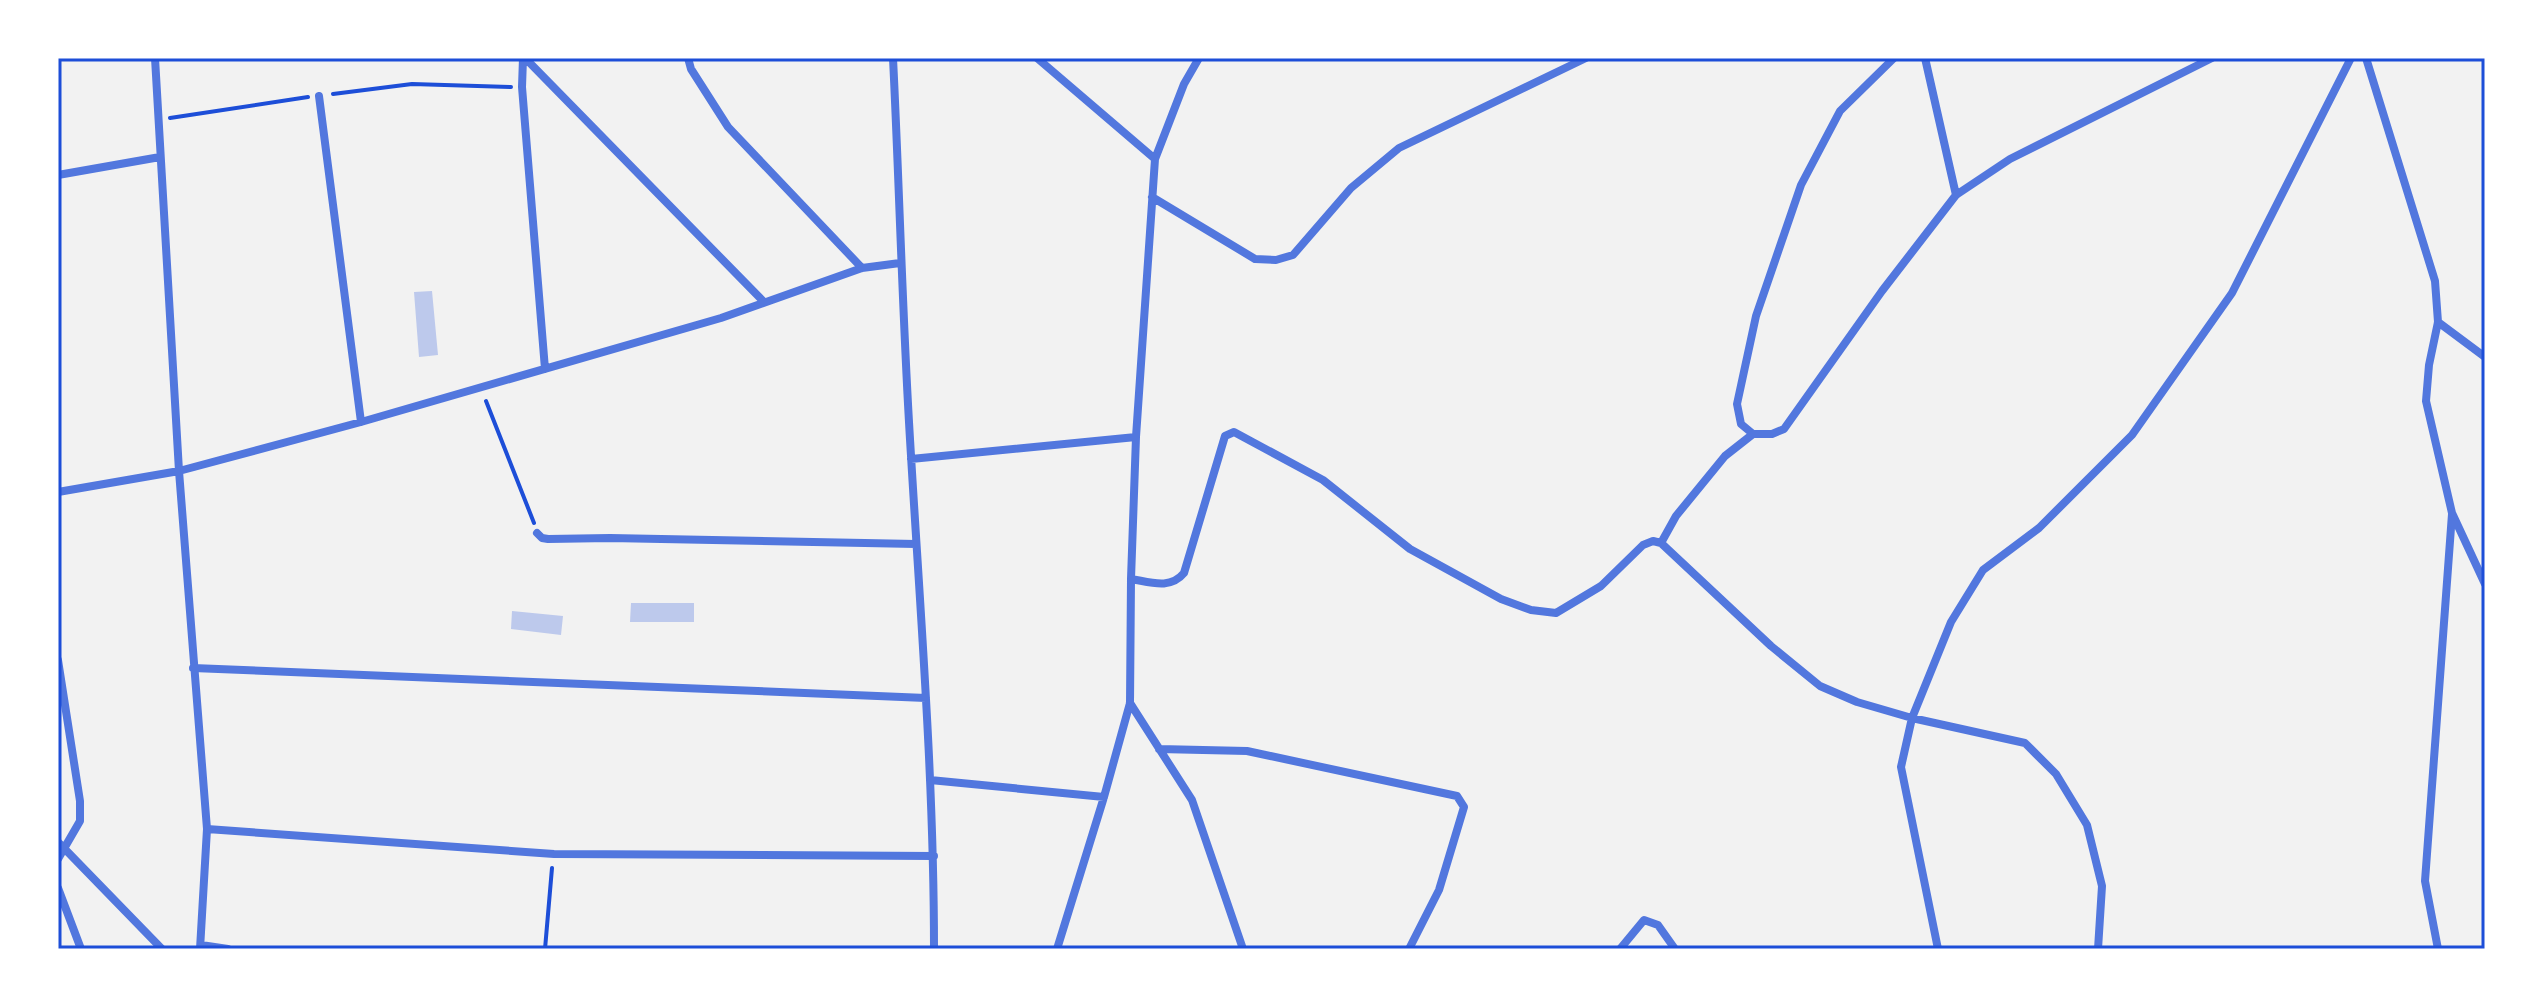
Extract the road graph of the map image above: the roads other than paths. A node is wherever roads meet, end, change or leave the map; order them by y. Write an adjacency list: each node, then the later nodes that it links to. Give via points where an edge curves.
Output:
1 (155, 58): 14 (street)
2 (524, 58): 21 (street); 24 (street)
3 (688, 58): 20 (street, via 728,127)
4 (1037, 58): 15 (street)
5 (1199, 58): 15 (street)
6 (1586, 58): 18 (street, via 1399,148 1351,188 1293,255 1255,259)
7 (1894, 58): 26 (street, via 1840,111 1801,185 1756,316 1737,404 1741,424)
8 (1925, 58): 17 (street)
9 (2212, 58): 17 (street, via 2010,159)
10 (2351, 58): 41 (street, via 2232,293 2132,435 2039,528 1983,570 1951,622)
11 (2366, 58): 22 (street, via 2435,281)
12 (892, 59): 19 (street)
13 (319, 96): 25 (street)
14 (160, 157): 16 (street); 29 (street)
15 (1155, 159): 18 (street)
16 (58, 175)
17 (1956, 195): 26 (street, via 1784,429)
18 (1152, 197): 27 (street)
19 (900, 263): 20 (street); 28 (street)
20 (862, 268): 21 (street)
21 (764, 302): 24 (street)
22 (2438, 322): 23 (street); 31 (street, via 2426,401)
23 (2485, 357)
24 (545, 369): 25 (street)
25 (361, 422): 29 (street)
26 (1753, 434): 33 (street, via 1725,456)
27 (1136, 437): 28 (street); 35 (street)
28 (911, 459): 34 (street)
29 (179, 471): 30 (street); 38 (street)
30 (58, 492)
31 (2452, 513): 36 (street); 62 (street, via 2425,881)
32 (537, 533): 34 (street, via 548,539)
33 (1661, 543): 35 (street, via 1643,545 1601,586 1556,613 1531,610 1410,549 1323,480 1234,432 1225,436 1184,573 1165,584); 41 (street, via 1820,686)
34 (916, 544): 39 (street)
35 (1131, 579): 40 (street)
36 (2485, 584)
37 (58, 660): 46 (street, via 80,801 80,821)
38 (193, 668): 39 (street); 45 (street)
39 (926, 698): 43 (street)
40 (1130, 703): 42 (street); 44 (street)
41 (1912, 718): 60 (street, via 1901,767); 61 (street, via 2025,743 2056,774 2087,825 2095,856 2102,886)
42 (1159, 749): 56 (street, via 1192,800); 57 (street, via 1247,751 1457,796 1464,807 1439,890)
43 (930, 780): 44 (street); 47 (street)
44 (1104, 797): 55 (street)
45 (207, 829): 47 (street, via 554,854); 50 (street)
46 (62, 845): 48 (street); 52 (street)
47 (934, 856): 54 (street)
48 (58, 859)
49 (58, 888): 51 (street)
50 (201, 947): 53 (street)
51 (81, 949)
52 (162, 949)
53 (228, 949)
54 (934, 949)
55 (1057, 949)
56 (1243, 949)
57 (1409, 949)
58 (1620, 949): 59 (street, via 1644,920 1658,925)
59 (1675, 949)
60 (1938, 949)
61 (2098, 949)
62 (2438, 949)

